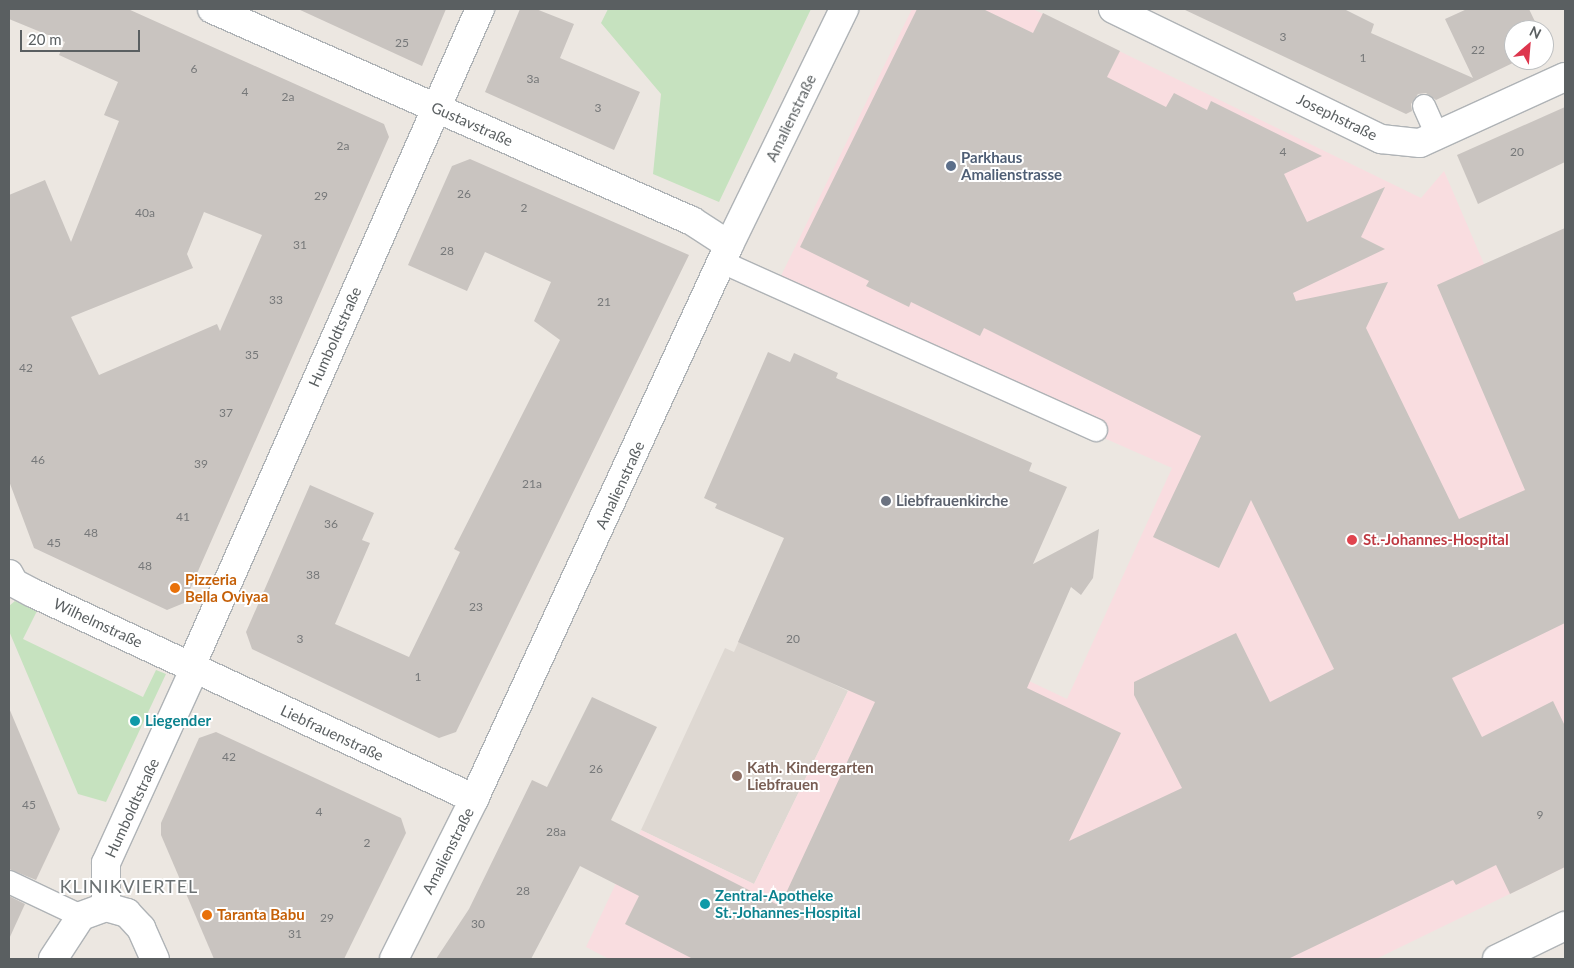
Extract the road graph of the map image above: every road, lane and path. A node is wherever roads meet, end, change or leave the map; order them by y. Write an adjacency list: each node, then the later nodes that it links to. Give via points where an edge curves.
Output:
1 (212, 9): 7 (street, Gustavstraße)
2 (480, 9): 7 (street, Humboldtstraße)
3 (844, 9): 9 (street, Amalienstraße)
4 (1114, 9): 8 (street, Josephstraße, via 1381,139 1420,143)
5 (1565, 77): 8 (street, Josephstraße)
6 (1424, 106): 8 (lane)
7 (435, 108): 9 (street, Gustavstraße, via 692,221); 12 (street, Humboldtstraße)
8 (1437, 135)
9 (726, 254): 10 (lane); 13 (street, Amalienstraße)
10 (1096, 430)
11 (9, 574): 12 (street, Wilhelmstraße, via 14,583 33,593)
12 (193, 667): 13 (street, Liebfrauenstraße); 15 (street, Humboldtstraße, via 106,862)
13 (474, 799): 20 (street, Amalienstraße)
14 (9, 882): 16 (lane)
15 (106, 907): 16 (street); 19 (street, via 128,913 141,928)
16 (81, 916): 18 (street)
17 (1565, 926): 21 (street)
18 (53, 959)
19 (155, 959)
20 (394, 959)
21 (1496, 959)

